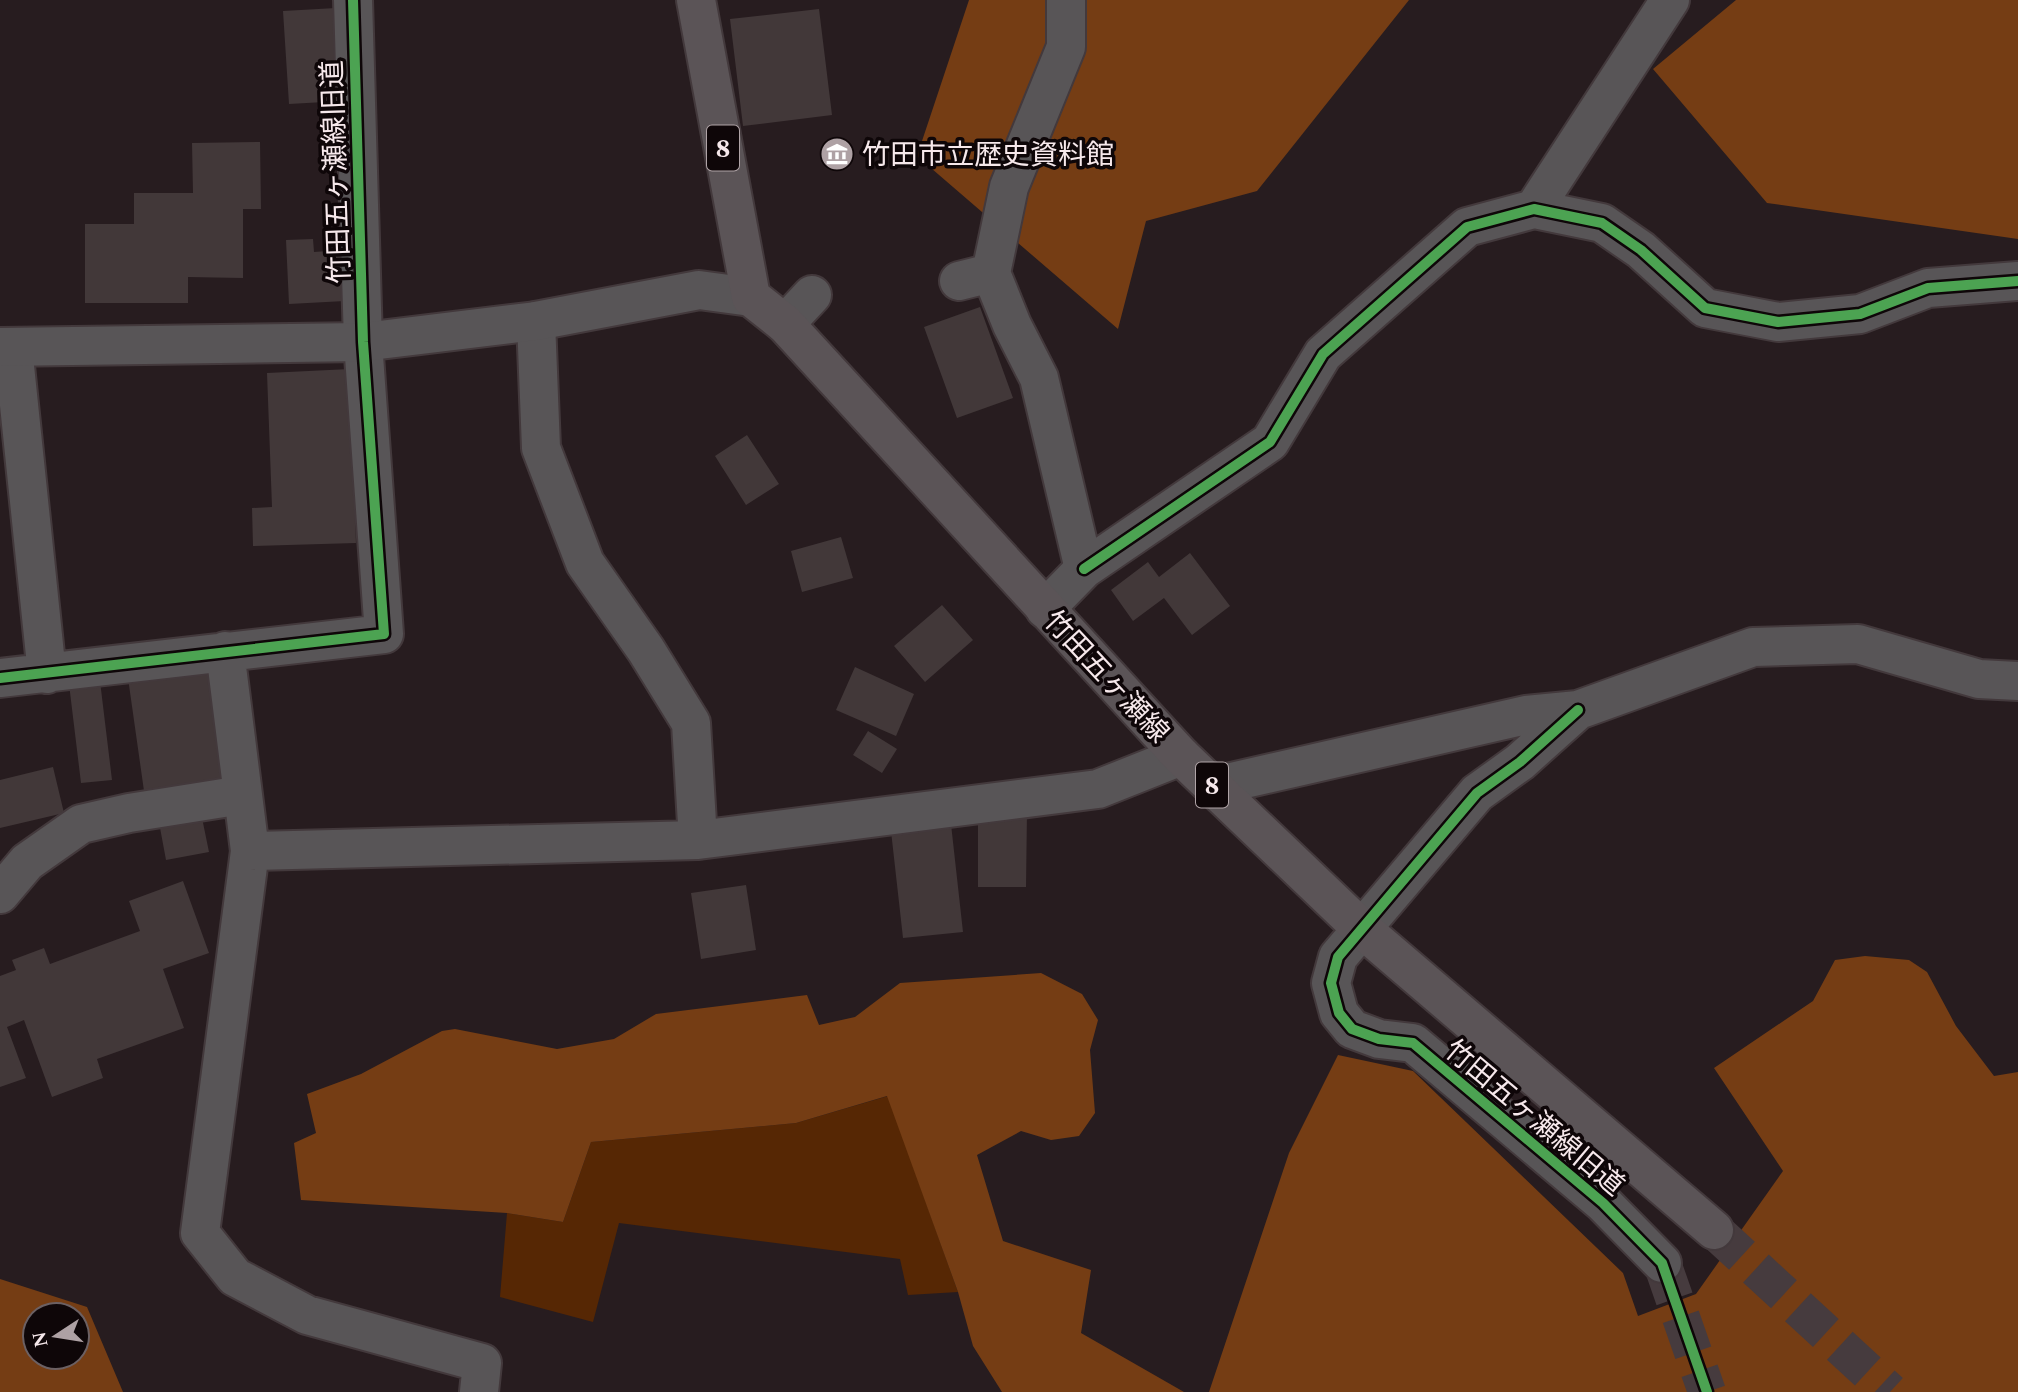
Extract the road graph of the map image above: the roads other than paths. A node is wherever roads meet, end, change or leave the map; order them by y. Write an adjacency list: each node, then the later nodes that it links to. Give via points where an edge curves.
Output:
1 (353, 0): 11 (street, 竹田五ヶ瀬線旧道)
2 (696, 0): 8 (main road, 8)
3 (1066, 0): 13 (street, via 1066,47 975,277 1012,325 1038,378)
4 (1670, 0): 5 (street)
5 (1534, 209): 6 (street, via 1602,223 1641,250 1705,308 1778,322 1860,314 1928,288); 13 (street, via 1467,227 1323,354 1270,442)
6 (2018, 281)
7 (812, 295): 10 (street)
8 (751, 297): 9 (street, via 699,290); 10 (main road, 竹田五ヶ瀬線 / 8)
9 (536, 321): 11 (street); 23 (street, via 541,448 585,563 691,723)
10 (785, 324): 14 (main road, 竹田五ヶ瀬線 / 8)
11 (363, 342): 12 (street); 15 (street, 竹田五ヶ瀬線旧道, via 384,634)
12 (7, 347): 16 (street)
13 (1084, 569): 14 (street)
14 (1045, 609): 20 (main road, 竹田五ヶ瀬線 / 8)
15 (225, 651): 16 (street); 22 (street)
16 (47, 674): 17 (street)
17 (0, 677)
18 (2018, 681): 19 (street, via 1979,679 1858,644 1753,648)
19 (1578, 710): 21 (street, via 1525,715); 26 (street, via 1477,793)
20 (1181, 756): 21 (main road, 竹田五ヶ瀬線 / 8); 23 (street, via 1098,789)
21 (1214, 786): 26 (main road, 竹田五ヶ瀬線 / 8)
22 (242, 795): 24 (street); 25 (street, via 81,824 27,862)
23 (698, 840): 24 (street)
24 (250, 851): 29 (street, via 200,1233 234,1277 307,1315 482,1363)
25 (0, 894)
26 (1362, 929): 27 (main road, 竹田五ヶ瀬線 / 8); 28 (street, 竹田五ヶ瀬線旧道, via 1338,957 1331,983 1339,1013 1352,1029 1378,1039 1413,1044 1603,1203)
27 (1714, 1230)
28 (1662, 1264)
29 (478, 1392)

